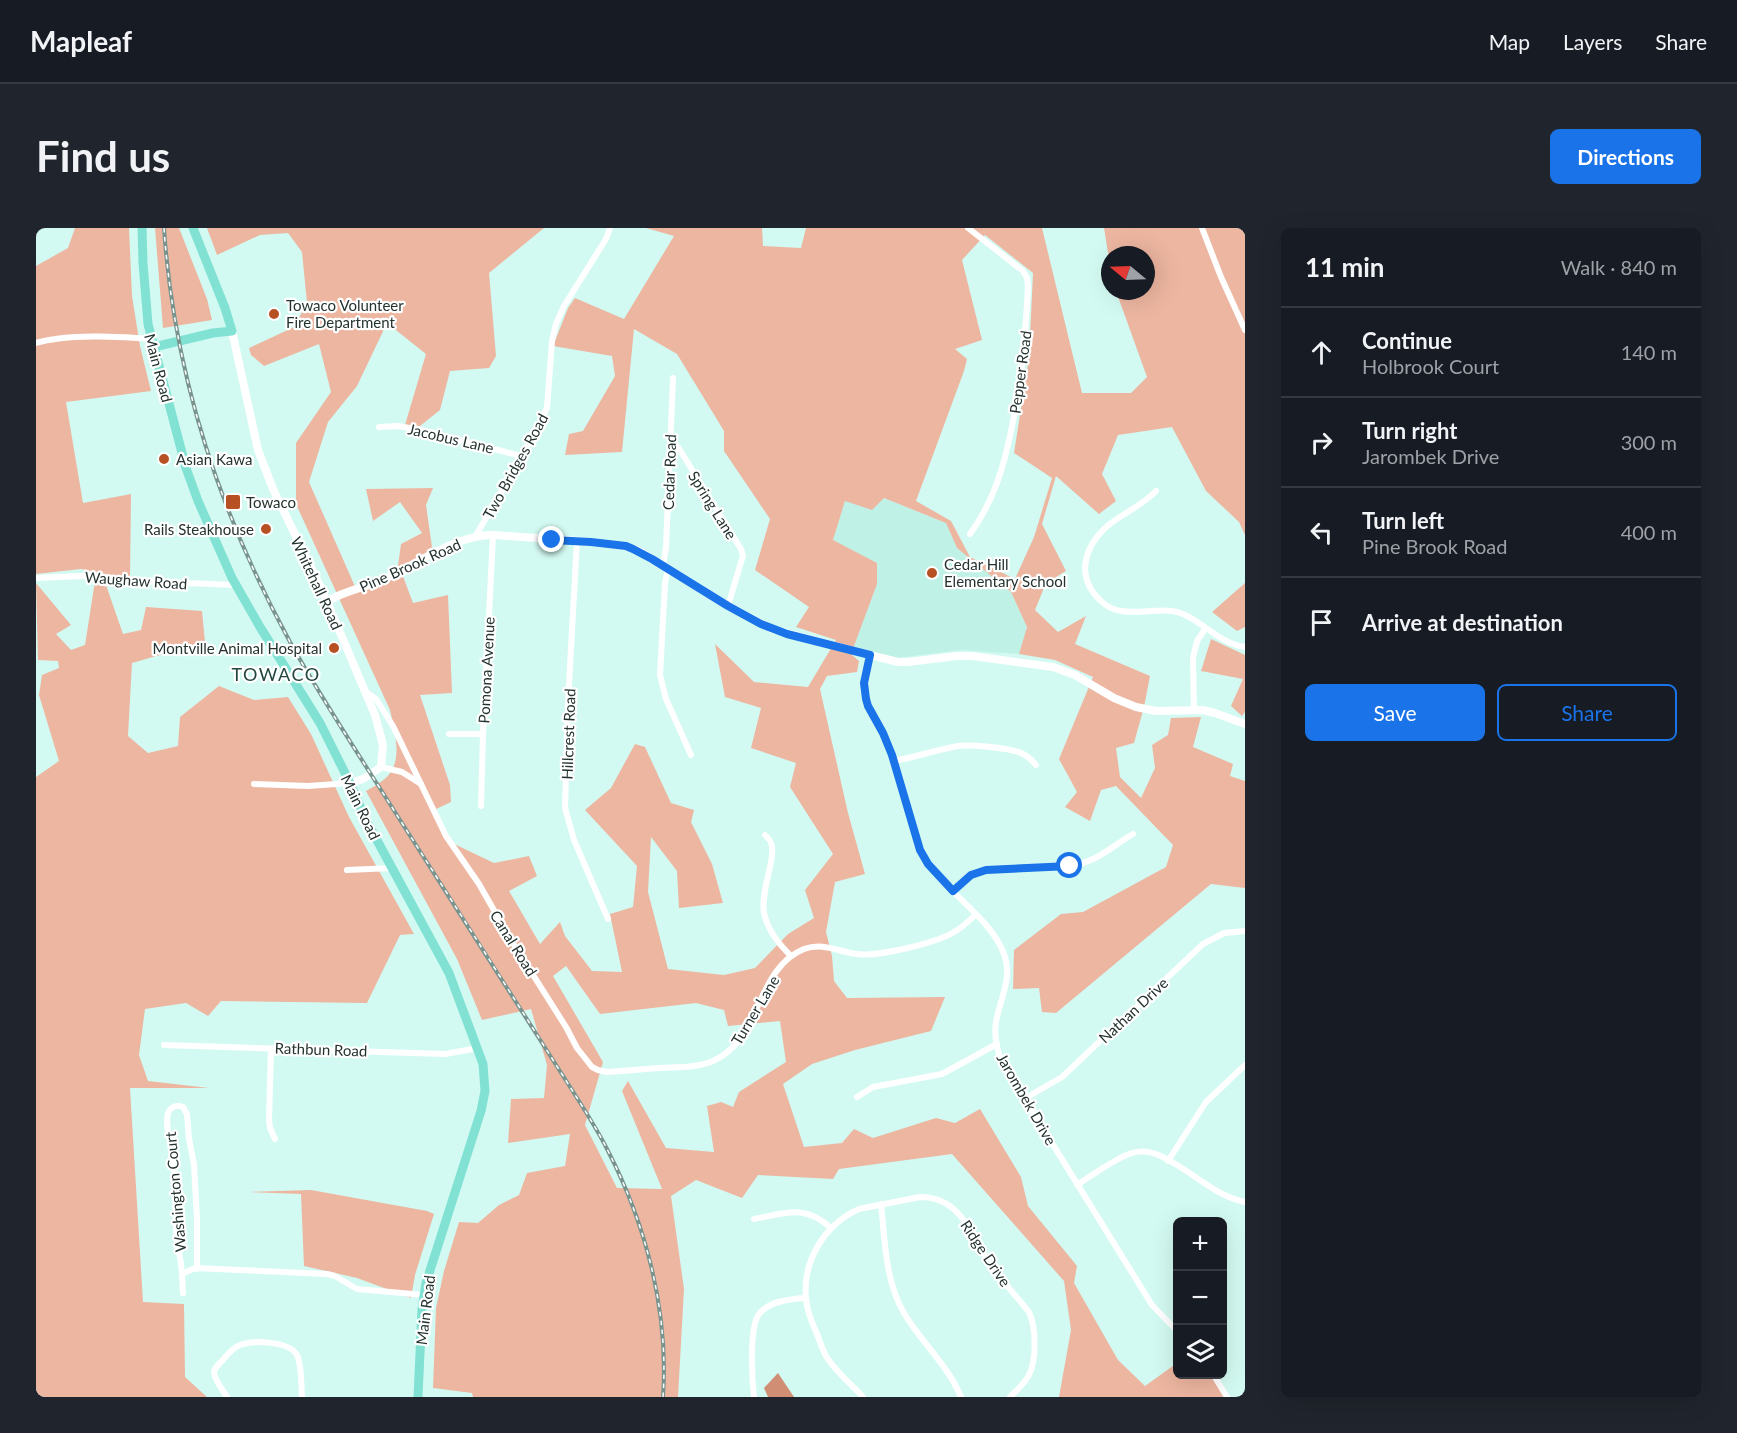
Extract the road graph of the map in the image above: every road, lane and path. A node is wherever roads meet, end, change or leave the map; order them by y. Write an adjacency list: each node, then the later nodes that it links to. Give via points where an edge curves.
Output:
1 (142, 228): 9 (main road, Main Road, via 148,324)
2 (193, 228): 7 (main road, Whitehall Road)
3 (610, 228): 13 (street, Two Bridges Road, via 558,316 547,408)
4 (968, 228): 15 (street, Pepper Road, via 1023,271 1028,286 1024,357 1009,445 991,500)
5 (1202, 228): 6 (street)
6 (1245, 330)
7 (232, 331): 9 (main road); 22 (street, Whitehall Road, via 258,450)
8 (36, 343): 9 (street, via 68,338 131,338)
9 (153, 343): 21 (main road, Main Road, via 193,490)
10 (673, 378): 12 (street, Cedar Road)
11 (379, 427): 13 (street, Jacobus Lane, via 421,430)
12 (670, 445): 19 (street, Cedar Road); 23 (street, Spring Lane, via 678,447 741,549 743,556)
13 (521, 456): 17 (street, Two Bridges Road)
14 (1156, 491): 24 (street, via 1105,529 1088,551 1084,574 1093,593 1120,612 1173,611)
15 (970, 534)
16 (493, 535): 17 (street, Pine Brook Road); 18 (street, Pine Brook Road); 31 (street, Pomona Avenue)
17 (475, 537): 22 (street, Pine Brook Road)
18 (577, 541): 19 (street, Pine Brook Road, via 626,546); 46 (street, Hillcrest Road, via 565,808 568,825)
19 (665, 567): 23 (street, Pine Brook Road); 32 (street, Cedar Road, via 660,675 666,699)
20 (36, 578): 21 (street, Waughaw Road, via 81,576)
21 (236, 585): 36 (main road, Main Road, via 320,723)
22 (328, 601): 27 (street, Whitehall Road)
23 (728, 606): 26 (street, Pine Brook Road, via 780,631)
24 (1205, 629): 25 (street); 28 (street, via 1193,658)
25 (1245, 647)
26 (870, 655): 28 (street, Pine Brook Road, via 908,662 972,656 1053,667 1136,707); 33 (street, Jarombek Drive, via 864,683 866,699)
27 (366, 692): 35 (street, Whitehall Road, via 380,729); 38 (street, Canal Road, via 376,699 393,726)
28 (1194, 710): 29 (street, Pine Brook Road, via 1215,712)
29 (1245, 724)
30 (449, 734): 31 (street)
31 (483, 734): 39 (street, Pomona Avenue)
32 (691, 755)
33 (894, 761): 34 (street, via 973,745 1016,751); 44 (street, Jarombek Drive, via 920,850)
34 (1036, 765)
35 (381, 767): 36 (street); 38 (street, via 402,771)
36 (350, 783): 37 (street); 42 (main road, Main Road)
37 (254, 784)
38 (422, 784): 54 (street, Canal Road, via 446,836 577,1048 598,1071)
39 (481, 806)
40 (1133, 834): 44 (street, via 1082,864 986,870 971,875)
41 (765, 835): 48 (street, via 773,851 764,889 764,913 772,935)
42 (392, 868): 43 (street); 52 (main road, Main Road, via 449,973)
43 (347, 870)
44 (953, 891): 45 (street, Jarombek Drive)
45 (975, 915): 48 (street, via 947,936 877,954 824,946); 49 (street, Jarombek Drive, via 999,943 1006,961 1007,977 996,1024)
46 (608, 919)
47 (1245, 931): 56 (street, Nathan Drive, via 1224,933 1203,944 1062,1077)
48 (791, 956): 54 (street, Turner Lane, via 773,978 740,1040 723,1056 701,1065)
49 (997, 1044): 55 (street, via 942,1074 873,1087); 56 (street, Jarombek Drive, via 1002,1062)
50 (164, 1045): 51 (street, Rathbun Road)
51 (271, 1048): 52 (street, Rathbun Road, via 445,1054); 57 (street, via 269,1120)
52 (478, 1048): 67 (main road, Main Road, via 485,1072 485,1091)
53 (1245, 1065): 58 (street, via 1206,1102)
54 (627, 1070)
55 (857, 1097)
56 (1024, 1099): 59 (street, Jarombek Drive)
57 (275, 1139)
58 (1168, 1161): 59 (street, via 1149,1152 1130,1154); 60 (street, via 1225,1195)
59 (1077, 1185): 69 (street, Jarombek Drive, via 1152,1305)
60 (1245, 1202)
61 (880, 1204): 63 (street, Ridge Drive, via 852,1212); 76 (street, via 898,1302 951,1376); 77 (street, Ridge Drive, via 928,1197 953,1208 992,1268 1029,1312 1034,1331 1031,1369)
62 (754, 1219): 63 (street, via 803,1212)
63 (831, 1228): 68 (street, Ridge Drive, via 812,1258)
64 (197, 1269): 65 (street, Washington Court); 65 (street, Washington Court, via 193,1153 187,1114 183,1107 176,1106 168,1114 168,1124); 67 (street, Washington Court, via 327,1274 357,1289)
65 (183, 1274): 66 (street, Washington Court)
66 (183, 1293)
67 (424, 1295): 73 (main road, Main Road)
68 (806, 1298): 74 (street, via 776,1303 756,1318); 75 (street, Ridge Drive, via 825,1355)
69 (1173, 1327)
70 (1216, 1379): 78 (street)
71 (226, 1397): 72 (street, via 214,1375 216,1367 231,1350 255,1343 279,1344 293,1350 299,1361)
72 (302, 1397)
73 (418, 1397)
74 (754, 1397)
75 (863, 1397)
76 (961, 1397)
77 (1010, 1397)
78 (1227, 1397)

